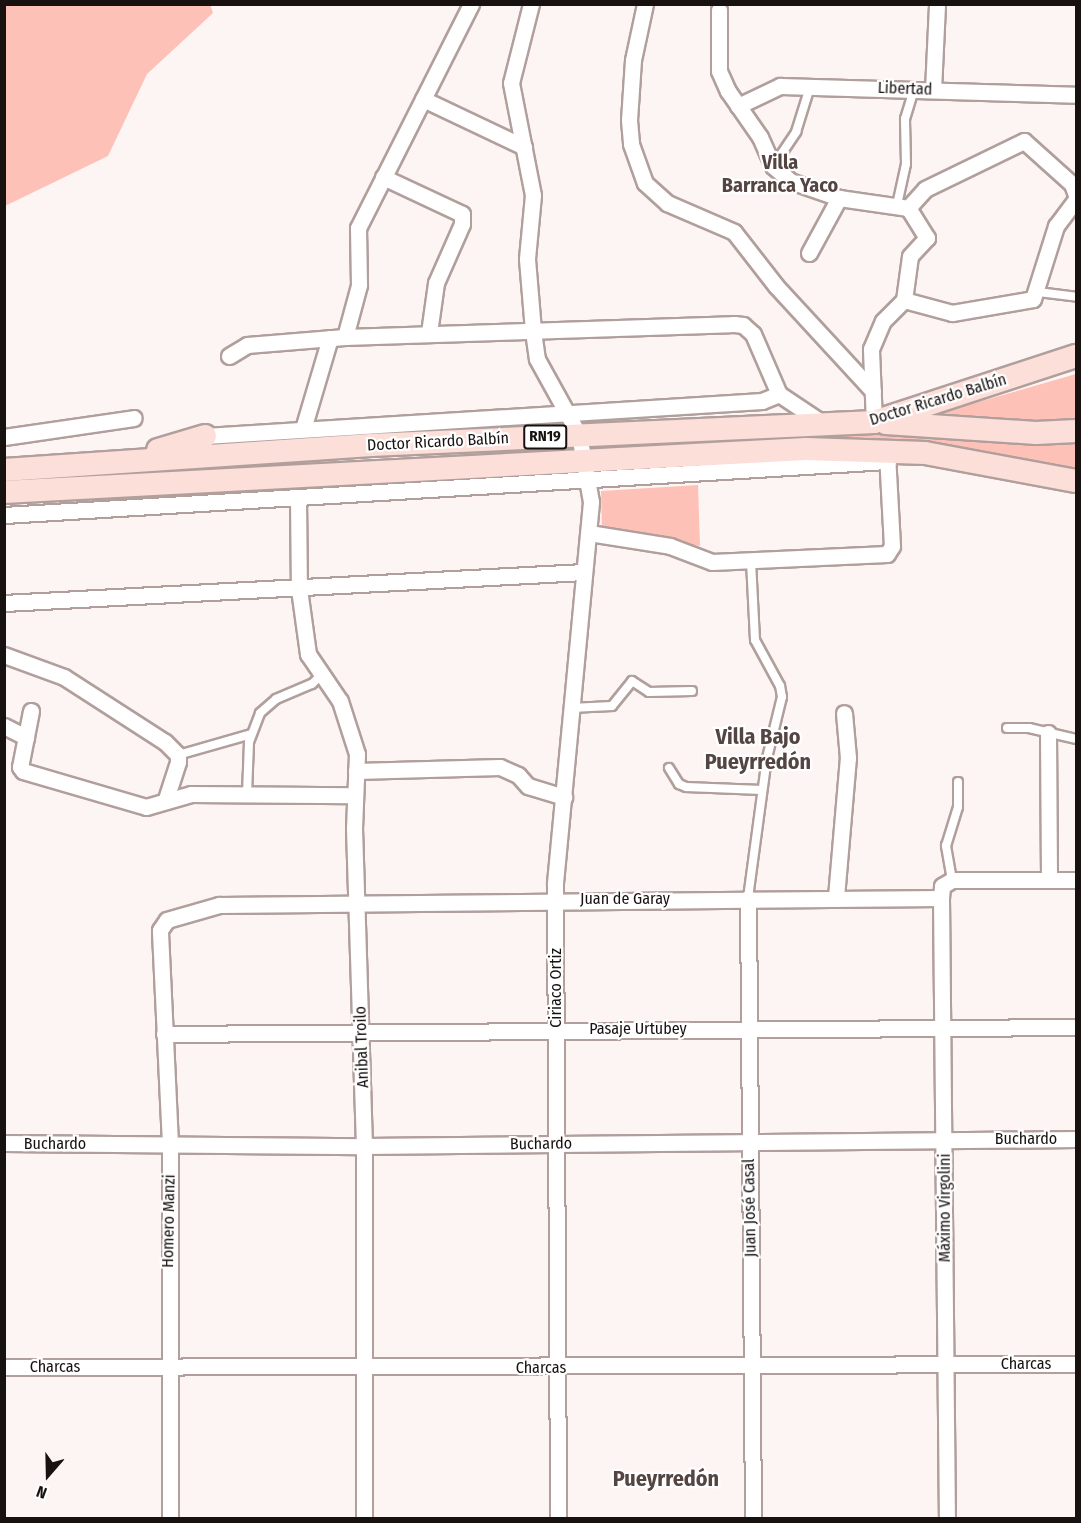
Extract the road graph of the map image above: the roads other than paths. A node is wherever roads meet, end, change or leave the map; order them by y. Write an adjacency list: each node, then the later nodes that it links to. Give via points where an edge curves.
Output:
1 (471, 4): 10 (street)
2 (531, 4): 12 (street, Ciriaco Ortiz, via 511,83)
3 (645, 4): 27 (street, via 632,74 629,133 645,183 667,204 734,232 776,286)
4 (937, 4): 8 (street)
5 (719, 10): 11 (street, via 719,71)
6 (810, 86): 7 (street, Libertad); 11 (street, Libertad, via 780,86); 13 (lane, via 796,132)
7 (914, 89): 8 (street, Libertad); 17 (lane, via 904,119)
8 (933, 90): 9 (street, Libertad)
9 (1077, 95)
10 (423, 99): 12 (street); 14 (street)
11 (738, 106): 13 (street, via 760,137)
12 (524, 147): 22 (street, Ciriaco Ortiz, via 533,195 527,259)
13 (773, 166): 16 (street, via 790,181)
14 (383, 177): 23 (street, via 462,214 462,224 436,283); 24 (street, via 358,228 359,285)
15 (1077, 197): 17 (street, via 1072,184 1024,141 940,180); 19 (street, via 1056,226)
16 (839, 198): 17 (street); 18 (street)
17 (903, 206): 21 (street, via 927,238 910,256)
18 (810, 253)
19 (1038, 292): 20 (lane); 21 (street, via 1027,302 952,313)
20 (1077, 297)
21 (904, 300): 27 (street, via 883,321 871,349)
22 (533, 331): 23 (street); 28 (street, via 743,325 753,334); 29 (street, Ciriaco Ortiz, via 537,359)
23 (429, 333): 24 (street)
24 (338, 337): 25 (street, via 247,345); 33 (street)
25 (229, 356)
26 (1077, 356): 31 (main road, Doctor Ricardo Balbín / RN19)
27 (873, 392): 31 (street)
28 (778, 394): 29 (street, via 762,401); 32 (street)
29 (567, 412): 33 (street); 35 (street, Ciriaco Ortiz)
30 (134, 418): 37 (street)
31 (874, 422): 32 (main road, Doctor Ricardo Balbín / RN19); 34 (main road, RN19, via 1036,433)
32 (824, 424): 35 (main road, Doctor Ricardo Balbín / RN19)
33 (303, 429): 36 (street)
34 (1077, 431)
35 (579, 435): 39 (main road, Doctor Ricardo Balbín / RN19); 40 (street, Ciriaco Ortiz)
36 (205, 436): 39 (main road)
37 (4, 437)
38 (887, 455): 40 (main road, Doctor Ricardo Balbín / RN19, via 806,449); 42 (main road, Doctor Ricardo Balbín / RN19, via 979,461); 47 (street, via 892,546 887,554)
39 (121, 462): 41 (main road, Doctor Ricardo Balbín / RN19)
40 (587, 469): 43 (main road, Doctor Ricardo Balbín / RN19); 44 (street); 46 (street, Ciriaco Ortiz)
41 (4, 470)
42 (1077, 481)
43 (4, 492)
44 (298, 498): 45 (street); 49 (street, Anibal Troilo)
45 (4, 515)
46 (589, 533): 47 (street, via 670,546 703,560); 48 (street, Ciriaco Ortiz)
47 (751, 561): 67 (lane, via 755,640 782,697)
48 (584, 572): 49 (street); 54 (street, Ciriaco Ortiz)
49 (299, 590): 50 (street); 52 (street, Anibal Troilo, via 308,654)
50 (4, 603)
51 (4, 655): 63 (street, via 64,677 165,742)
52 (320, 676): 60 (lane, via 312,684 276,699 260,713); 65 (street, Anibal Troilo, via 346,713 357,754)
53 (692, 691): 54 (lane, via 649,692 632,681 612,706)
54 (571, 708): 70 (street, Ciriaco Ortiz)
55 (31, 711): 61 (street)
56 (844, 713): 75 (street, via 848,758)
57 (4, 726): 61 (street)
58 (1007, 728): 59 (lane)
59 (1048, 733): 62 (lane); 72 (street)
60 (251, 734): 63 (lane); 68 (lane)
61 (26, 737): 71 (street, via 20,767 23,771 146,807)
62 (1077, 739)
63 (178, 755): 71 (street)
64 (669, 768): 67 (lane, via 679,784 686,787)
65 (356, 771): 69 (street, Anibal Troilo); 70 (street, via 500,768 518,775 528,786)
66 (958, 782): 73 (lane, via 958,807 946,846)
67 (762, 790): 76 (lane)
68 (247, 794): 69 (street); 71 (street, via 190,794)
69 (354, 795): 79 (street, Anibal Troilo)
70 (564, 797): 78 (street, Ciriaco Ortiz)
71 (166, 801)
72 (1049, 879): 73 (street); 74 (street)
73 (952, 880): 77 (street, via 942,886)
74 (1077, 880)
75 (836, 897): 76 (street, Juan de Garay); 77 (street, Juan de Garay)
76 (748, 898): 78 (street, Juan de Garay); 83 (street, Juan José Casal)
77 (941, 898): 84 (street, Máximo Virgolini)
78 (556, 899): 79 (street, Juan de Garay); 82 (street, Ciriaco Ortiz)
79 (357, 903): 80 (street, Juan de Garay, via 219,905); 85 (street, Anibal Troilo)
80 (162, 924): 86 (street, Homero Manzi)
81 (1077, 1028): 84 (street, Pasaje Urtubey)
82 (556, 1029): 83 (street, Pasaje Urtubey); 85 (street, Pasaje Urtubey); 91 (street, Ciriaco Ortiz)
83 (749, 1029): 84 (street, Pasaje Urtubey); 89 (street, Juan José Casal)
84 (943, 1030): 87 (street, Máximo Virgolini)
85 (361, 1033): 86 (street, Pasaje Urtubey); 93 (street, Anibal Troilo)
86 (164, 1034): 92 (street, Homero Manzi)
87 (945, 1139): 88 (street, Buchardo); 89 (street, Buchardo); 95 (street, Máximo Virgolini)
88 (1077, 1139)
89 (750, 1141): 91 (street, Buchardo); 98 (street, Juan José Casal)
90 (4, 1143): 92 (street, Buchardo)
91 (557, 1143): 93 (street, Buchardo); 100 (street, Ciriaco Ortiz)
92 (170, 1144): 93 (street, Buchardo); 96 (street, Homero Manzi)
93 (364, 1146): 99 (street, Anibal Troilo)
94 (1077, 1364): 95 (street, Charcas)
95 (945, 1365): 98 (street, Charcas); 105 (street, Máximo Virgolini)
96 (168, 1366): 97 (street, Charcas); 99 (street, Charcas); 101 (street, Homero Manzi)
97 (4, 1367)
98 (752, 1367): 100 (street, Charcas); 104 (street, Juan José Casal)
99 (364, 1368): 100 (street, Charcas); 102 (street, Anibal Troilo)
100 (558, 1368): 103 (street, Ciriaco Ortiz)
101 (170, 1518)
102 (364, 1518)
103 (558, 1518)
104 (753, 1518)
105 (946, 1518)

